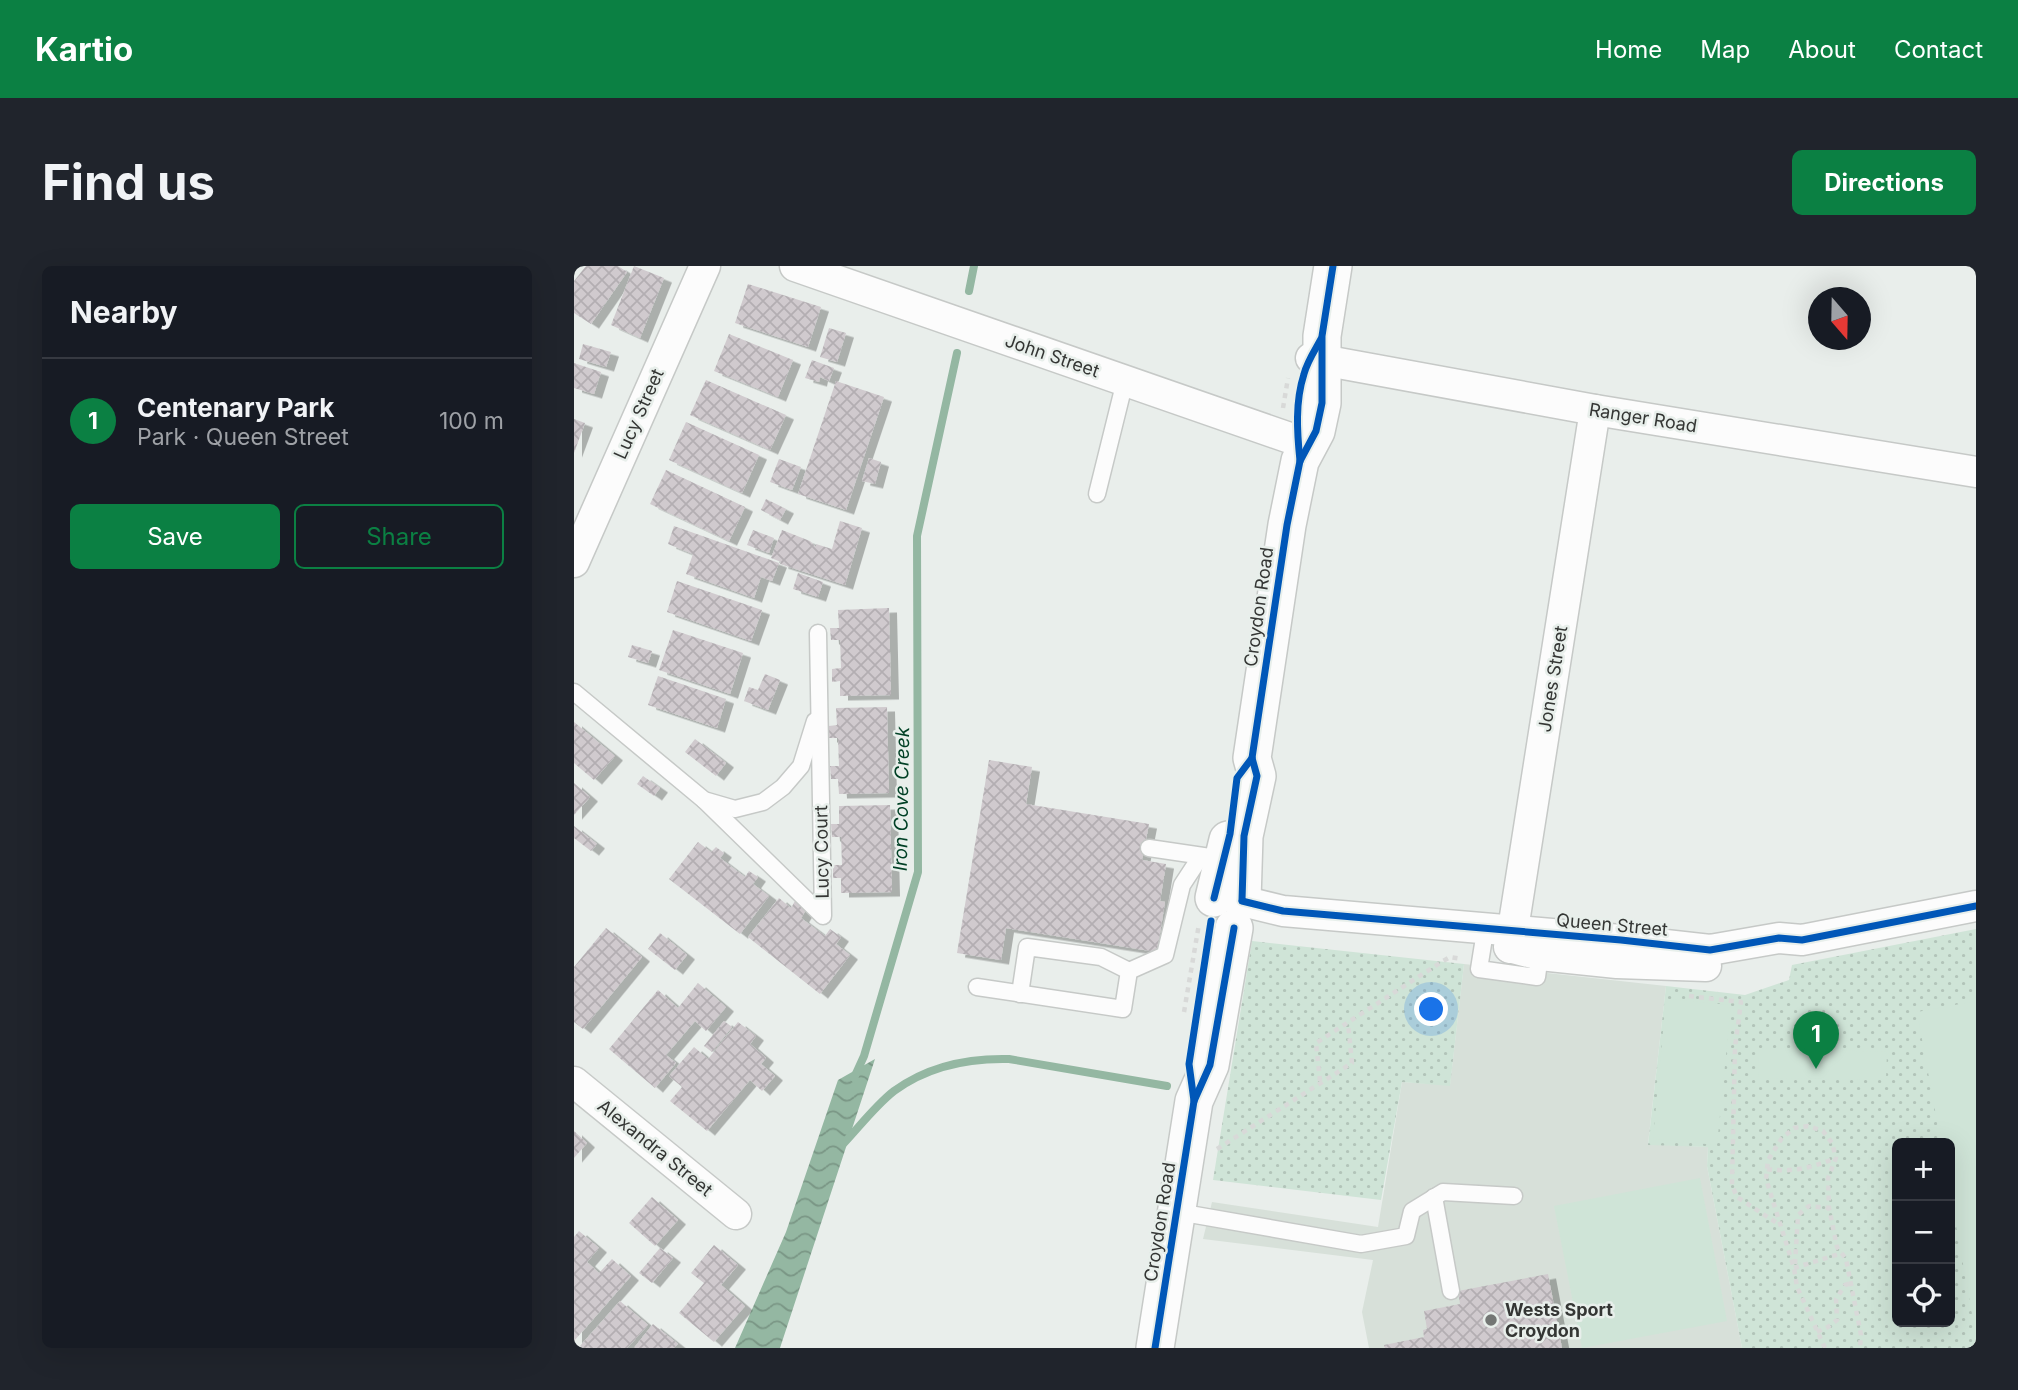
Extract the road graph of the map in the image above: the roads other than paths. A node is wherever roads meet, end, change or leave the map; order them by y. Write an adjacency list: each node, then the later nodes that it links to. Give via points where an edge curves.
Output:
1 (705, 266): 10 (street, Lucy Street)
2 (795, 266): 5 (street, John Street)
3 (1333, 266): 4 (street, Croydon Road)
4 (1319, 352): 6 (street, Ranger Road); 7 (street, Croydon Road, via 1322,402 1316,431)
5 (1125, 381): 7 (street, John Street); 9 (lane)
6 (1595, 411): 8 (street, Ranger Road); 20 (street, Jones Street)
7 (1303, 449): 16 (street, Croydon Road, via 1252,758 1256,776 1244,836)
8 (1976, 472)
9 (1097, 494)
10 (574, 562)
11 (818, 632): 13 (lane, Lucy Court)
12 (574, 692): 14 (lane, Lucy Court)
13 (820, 706): 14 (lane, Lucy Court, via 801,766 783,787 763,802 735,809); 14 (lane, Lucy Court, via 823,916)
14 (704, 800)
15 (1149, 848): 16 (lane)
16 (1223, 859): 18 (street, Croydon Road); 21 (lane, via 1182,885 1165,955)
17 (1976, 906): 19 (street, Queen Street)
18 (1230, 912): 20 (street, Queen Street, via 1283,911); 20 (street, Queen Street, via 1278,925); 27 (street, Croydon Road, via 1210,1065 1194,1101)
19 (1802, 940): 20 (street, Queen Street, via 1779,938 1710,950 1621,940); 20 (street, Queen Street, via 1781,958 1694,967 1540,955)
20 (1493, 941)
21 (1129, 971): 23 (lane, via 1123,1009); 23 (lane, via 1101,957 1027,947)
22 (977, 987): 23 (lane)
23 (1020, 994)
24 (574, 1082): 28 (street, Alexandra Street)
25 (1514, 1196): 26 (lane, via 1443,1192)
26 (1434, 1197): 27 (lane, via 1412,1211 1406,1236 1362,1244); 29 (lane)
27 (1178, 1212): 30 (street, Croydon Road)
28 (736, 1214)
29 (1451, 1291)
30 (1155, 1348)

